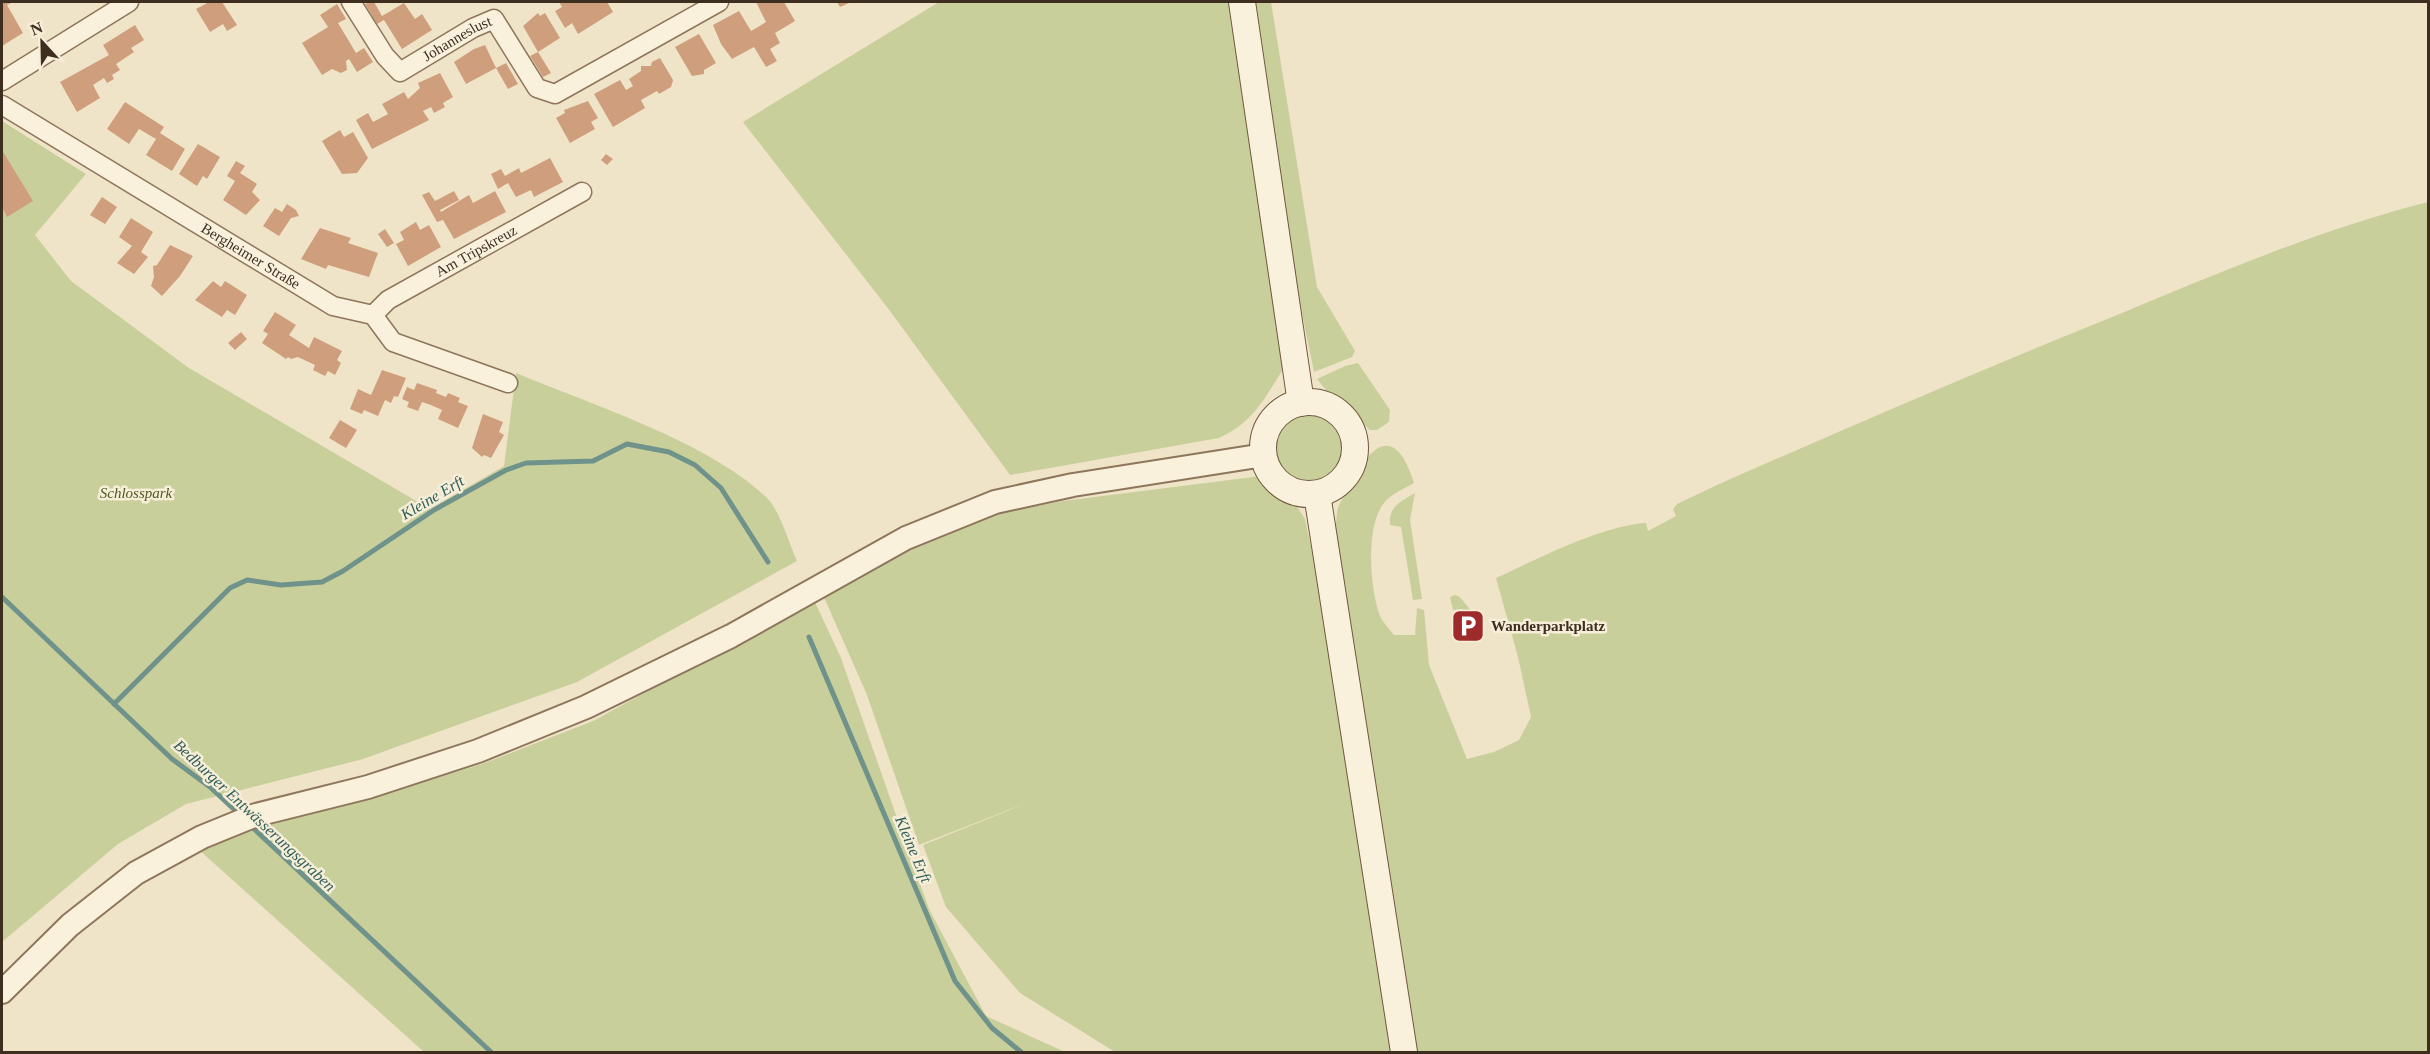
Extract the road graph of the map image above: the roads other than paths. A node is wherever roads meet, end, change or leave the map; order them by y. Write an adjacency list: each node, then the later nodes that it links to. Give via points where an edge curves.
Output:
1 (129, 2): 5 (street)
2 (351, 2): 3 (street, Johanneslust, via 385,56 400,72 494,19 537,88 555,94)
3 (719, 2)
4 (1242, 2): 10 (main road)
5 (2, 81)
6 (2, 105): 8 (street, Bergheimer Straße, via 333,306)
7 (582, 192): 8 (street, Am Tripskreuz, via 388,300)
8 (373, 315): 9 (street, via 393,342)
9 (508, 384)
10 (1301, 403): 11 (main road, via 1274,419 1263,443); 12 (main road, via 1332,408 1346,420 1353,435 1352,465 1343,480)
11 (1264, 455): 12 (main road, via 1278,482 1296,493); 13 (street, via 1073,485 995,502 906,538 731,636 586,708 478,751 368,787 256,814 135,873 70,924)
12 (1317, 494): 14 (main road)
13 (2, 992)
14 (1404, 1053)

